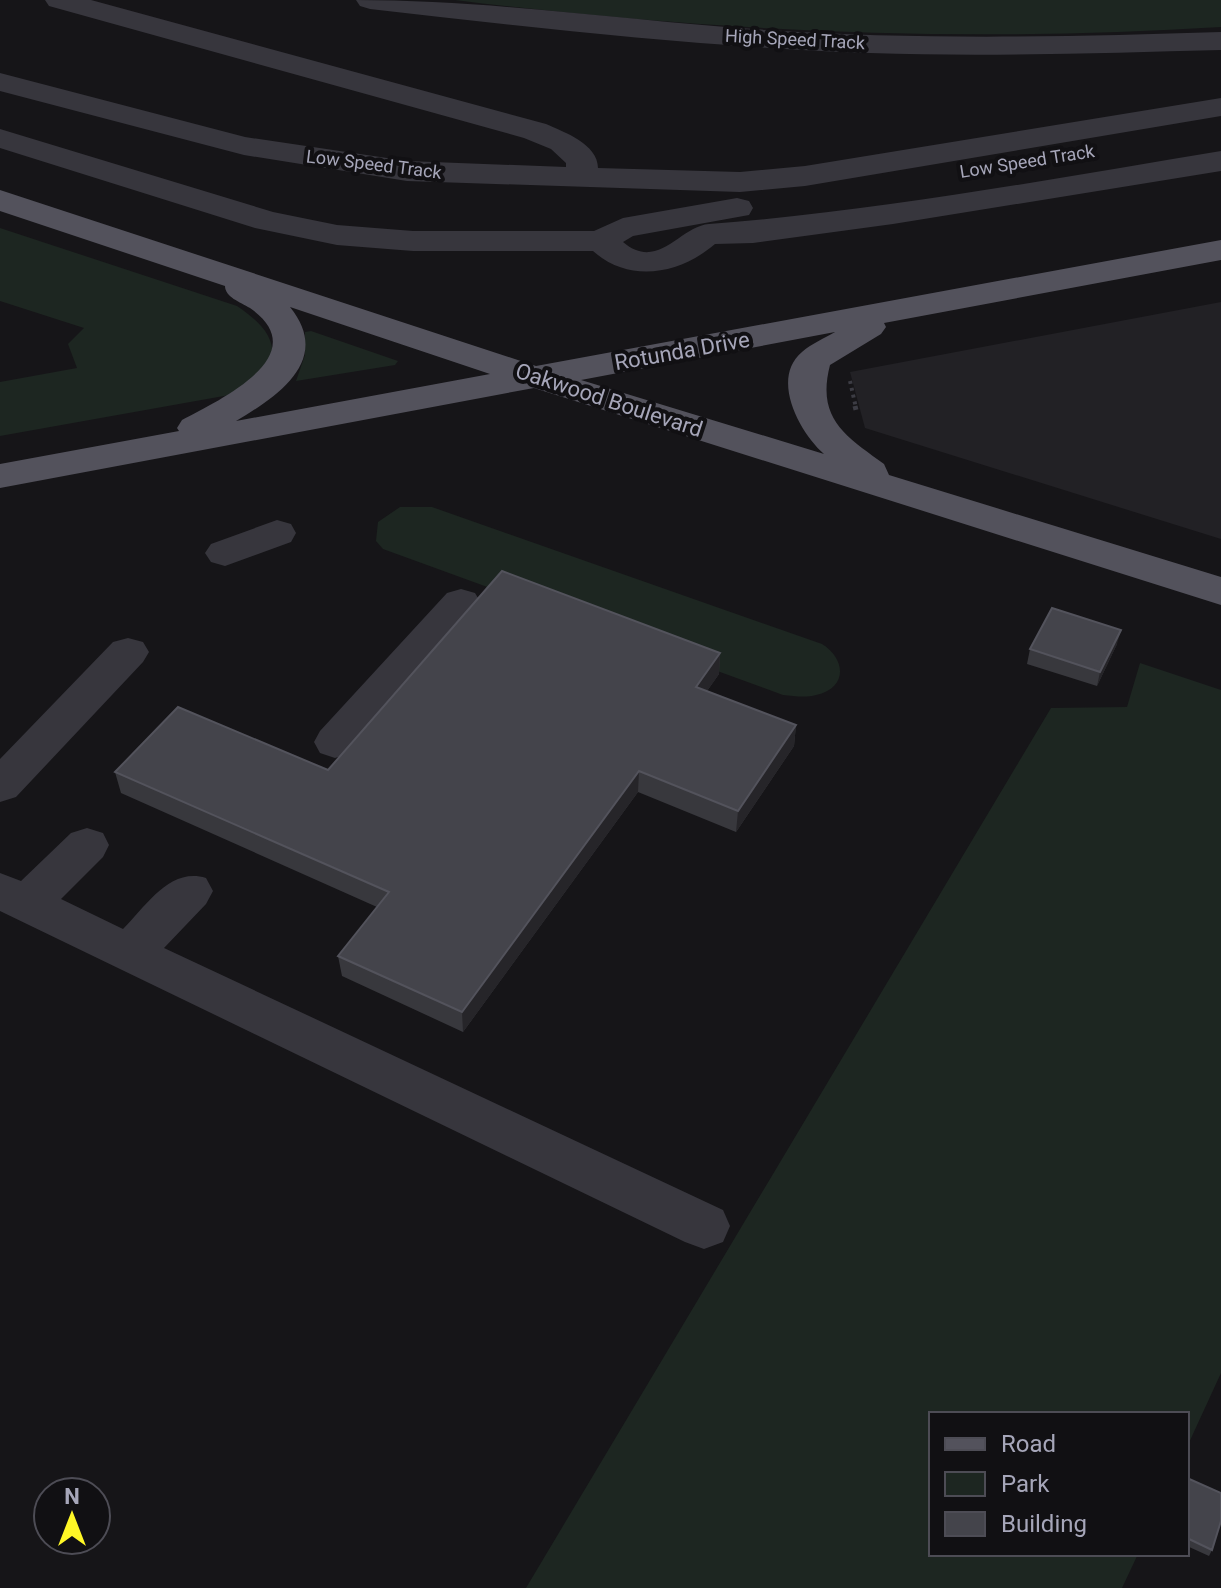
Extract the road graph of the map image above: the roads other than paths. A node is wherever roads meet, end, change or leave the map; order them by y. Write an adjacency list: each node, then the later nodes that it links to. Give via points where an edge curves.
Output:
1 (59, 0): 9 (lane, via 535,131 562,142 582,161)
2 (370, 0): 3 (lane, High Speed Track, via 582,25 824,42 1046,46)
3 (1221, 41)
4 (0, 82): 9 (lane, Low Speed Track, via 244,146 407,171)
5 (1221, 107): 9 (lane, Low Speed Track, via 805,176 740,182)
6 (1221, 129): 11 (lane, Low Speed Track, via 643,224 610,233)
7 (0, 138): 11 (lane, via 267,221 337,235 413,241)
8 (1221, 161): 11 (lane, via 893,214 753,233 706,234 682,255 657,260 632,261)
9 (581, 179)
10 (0, 200): 13 (main road, Oakwood Boulevard)
11 (601, 241)
12 (1221, 250): 14 (main road, Rotunda Drive)
13 (208, 267): 15 (main road, Oakwood Boulevard); 16 (main road, via 281,318 290,346 275,377 253,396)
14 (911, 307): 15 (main road, Rotunda Drive); 18 (main road, via 813,360 804,395 828,440)
15 (535, 377): 16 (main road, Rotunda Drive); 18 (main road, Oakwood Boulevard)
16 (164, 445): 17 (main road, Rotunda Drive)
17 (0, 476)
18 (889, 487): 21 (main road, Oakwood Boulevard)
19 (277, 533): 20 (lane)
20 (225, 553)
21 (1221, 591)
22 (461, 603): 24 (lane)
23 (128, 652): 25 (lane)
24 (335, 742)
25 (0, 786)
26 (87, 845): 28 (lane)
27 (190, 891): 29 (lane)
28 (13, 897): 29 (lane)
29 (130, 952): 30 (lane)
30 (704, 1226)

